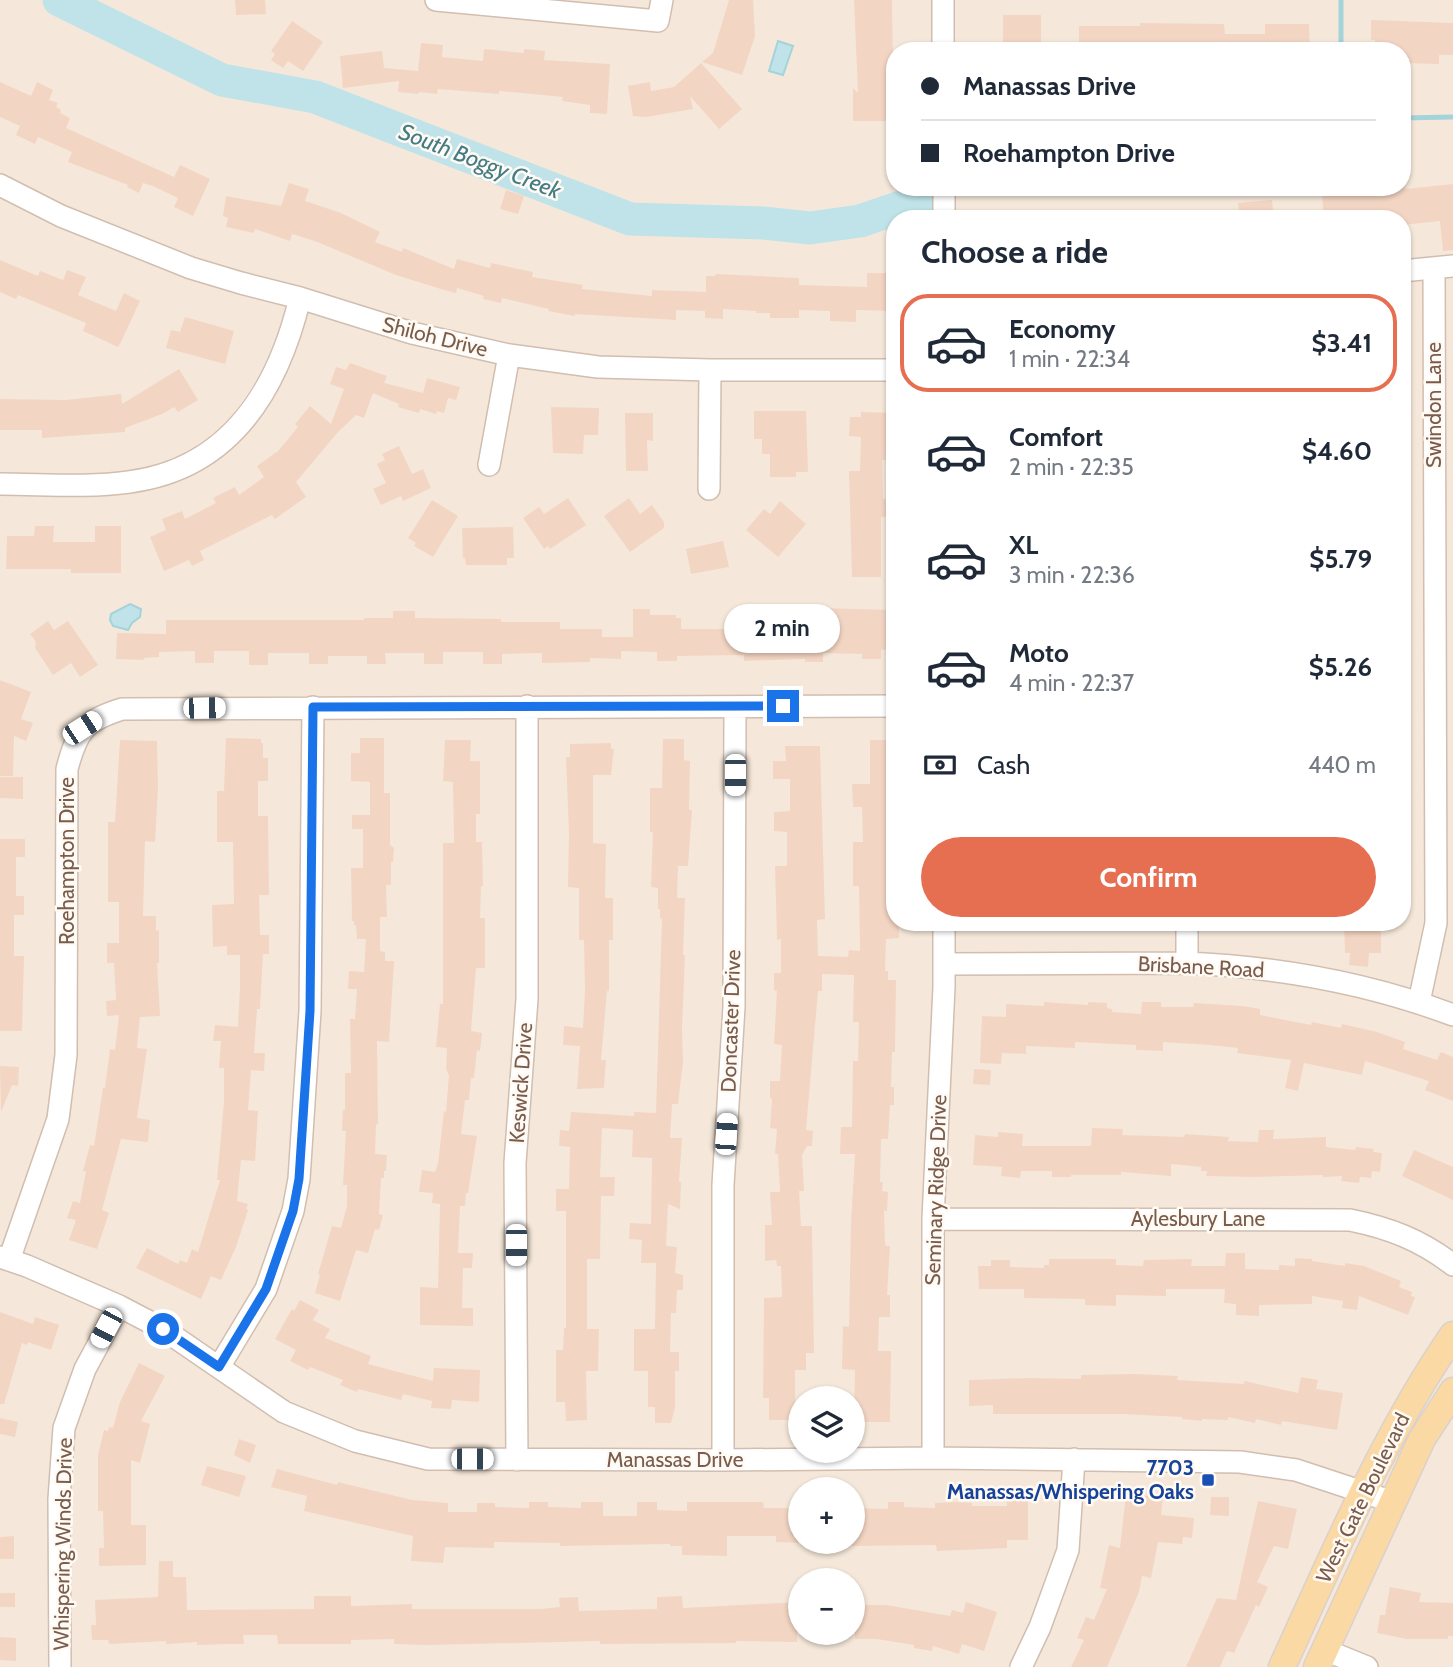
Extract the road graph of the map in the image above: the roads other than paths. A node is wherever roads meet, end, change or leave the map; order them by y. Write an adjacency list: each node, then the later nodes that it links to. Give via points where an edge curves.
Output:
1 (436, 0): 2 (street, via 658,22)
2 (662, 0)
3 (943, 0): 4 (street)
4 (943, 42)
5 (0, 185): 8 (street, Shiloh Drive, via 61,216 191,268)
6 (1443, 267): 7 (street); 23 (street, Swindon Lane, via 1436,923)
7 (1411, 270)
8 (300, 298): 9 (street, Shiloh Drive, via 412,333); 13 (street, via 281,360 261,399 210,451 182,467 131,482)
9 (509, 355): 10 (street, Shiloh Drive, via 597,367); 12 (street)
10 (710, 370): 11 (street, Shiloh Drive); 14 (street)
11 (886, 370)
12 (489, 465)
13 (0, 484)
14 (709, 489)
15 (527, 706): 17 (street, Roehampton Drive); 18 (street, Roehampton Drive); 34 (street, Keswick Drive, via 527,999 515,1163)
16 (886, 706): 18 (street, Roehampton Drive)
17 (313, 707): 26 (street, Roehampton Drive, via 122,709 82,728 67,769 64,1088 58,1119); 30 (street, via 310,1011 299,1179 266,1289)
18 (735, 707): 35 (street, Doncaster Drive, via 734,1007 723,1185)
19 (944, 931): 22 (street, Seminary Ridge Drive)
20 (1186, 931): 21 (street)
21 (1186, 963): 22 (street, Brisbane Road); 23 (street, Brisbane Road, via 1304,975)
22 (944, 964): 25 (street, Seminary Ridge Drive)
23 (1419, 1002): 24 (street, Brisbane Road)
24 (1453, 1015)
25 (933, 1219): 27 (street, Aylesbury Lane, via 1350,1220 1414,1238); 32 (street, Seminary Ridge Drive)
26 (5, 1259): 28 (street, Manassas Drive)
27 (1453, 1265)
28 (119, 1306): 30 (street, Manassas Drive); 39 (street, Whispering Winds Drive, via 85,1369 64,1428 59,1499)
29 (1453, 1335): 36 (main road, West Gate Boulevard)
30 (219, 1367): 34 (street, Manassas Drive, via 284,1412 355,1441 428,1459)
31 (1453, 1391): 37 (main road, West Gate Boulevard, via 1422,1439)
32 (933, 1458): 33 (street, Manassas Drive); 35 (street, Manassas Drive)
33 (1074, 1459): 36 (street, Manassas Drive, via 1240,1462 1296,1470); 40 (street, via 1068,1550)
34 (517, 1460): 35 (street, Manassas Drive)
35 (723, 1460)
36 (1362, 1491): 37 (street, Manassas Drive); 41 (main road, West Gate Boulevard)
37 (1393, 1502): 38 (main road, West Gate Boulevard)
38 (1321, 1658): 42 (street)
39 (61, 1667)
40 (1021, 1667)
41 (1282, 1667)
42 (1367, 1667)

